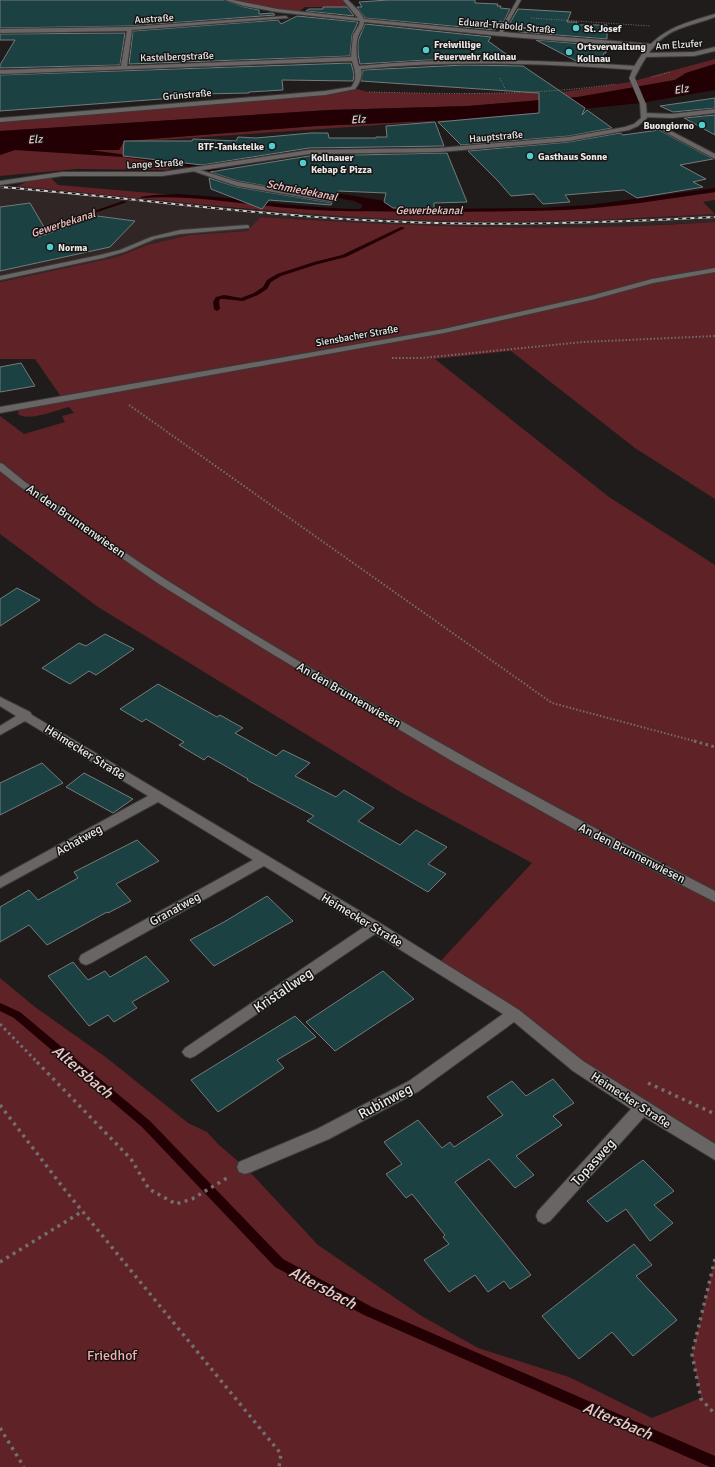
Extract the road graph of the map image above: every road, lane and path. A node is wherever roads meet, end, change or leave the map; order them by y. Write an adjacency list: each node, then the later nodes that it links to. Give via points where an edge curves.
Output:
1 (227, 0): 5 (street)
2 (345, 0): 7 (street)
3 (519, 0): 6 (street)
4 (715, 15): 8 (street)
5 (309, 16): 7 (street, Eduard-Trabold-Straße); 9 (street, Austraße)
6 (510, 18): 8 (path, via 561,19); 11 (street)
7 (362, 20): 11 (street, Eduard-Trabold-Straße); 15 (street, via 356,35)
8 (675, 28): 12 (street, via 662,35)
9 (130, 29): 10 (street, Austraße); 16 (street)
10 (0, 32)
11 (500, 34): 12 (street, Eduard-Trabold-Straße)
12 (651, 46): 14 (street)
13 (715, 49): 14 (street, Am Elzufer, via 694,54)
14 (644, 55): 18 (street)
15 (354, 59): 16 (street, Kastelbergstraße); 17 (street)
16 (124, 67): 19 (street, Kastelbergstraße)
17 (358, 68): 18 (street, via 499,61); 24 (street, Grünstraße, via 357,83 353,88 340,91)
18 (636, 68): 23 (street, bridge, via 632,78 643,104)
19 (0, 72)
20 (368, 92): 21 (path)
21 (507, 93)
22 (715, 111): 23 (street, via 672,116)
23 (644, 115): 27 (street, Hauptstraße, via 636,125 627,129 569,139 439,150 296,153)
24 (0, 120)
25 (665, 130): 26 (street)
26 (715, 157)
27 (195, 170): 28 (street, Lange Straße, via 135,174 62,174); 29 (street, Lange Straße, via 237,184)
28 (0, 183)
29 (332, 200)
30 (247, 227): 32 (lane, via 180,232 153,238 101,257)
31 (715, 270): 36 (street, Siensbacher Straße, via 652,281 592,298 444,331)
32 (0, 278)
33 (715, 336): 34 (path, via 583,342 422,358)
34 (391, 358)
35 (124, 401): 41 (path, via 552,703)
36 (0, 410)
37 (0, 466): 45 (street, An den Brunnenwiesen, via 163,582 278,653 456,758 582,828)
38 (0, 701): 39 (street, Heimecker Straße)
39 (26, 715): 40 (street); 42 (street, Heimecker Straße)
40 (0, 731)
41 (715, 747)
42 (158, 796): 43 (street, Heimecker Straße); 44 (street, Achatweg)
43 (264, 860): 46 (street, Heimecker Straße); 47 (street, Granatweg)
44 (0, 883)
45 (715, 897)
46 (376, 927): 48 (street, Heimecker Straße); 50 (street, Kristallweg)
47 (86, 959)
48 (514, 1014): 52 (street, Heimecker Straße, via 578,1066); 54 (street, Rubinweg, via 414,1086 323,1134)
49 (0, 1024): 54 (path, via 131,1159 149,1189 176,1204 192,1199)
50 (190, 1052)
51 (0, 1105): 55 (path)
52 (642, 1108): 53 (street, Heimecker Straße); 56 (street, Topasweg)
53 (715, 1153)
54 (245, 1167)
55 (83, 1211): 58 (path); 62 (path, via 281,1454)
56 (544, 1216)
57 (715, 1259): 59 (path, via 692,1354 701,1398)
58 (0, 1262)
59 (715, 1414)
60 (0, 1428): 61 (path)
61 (24, 1467)
62 (279, 1467)

